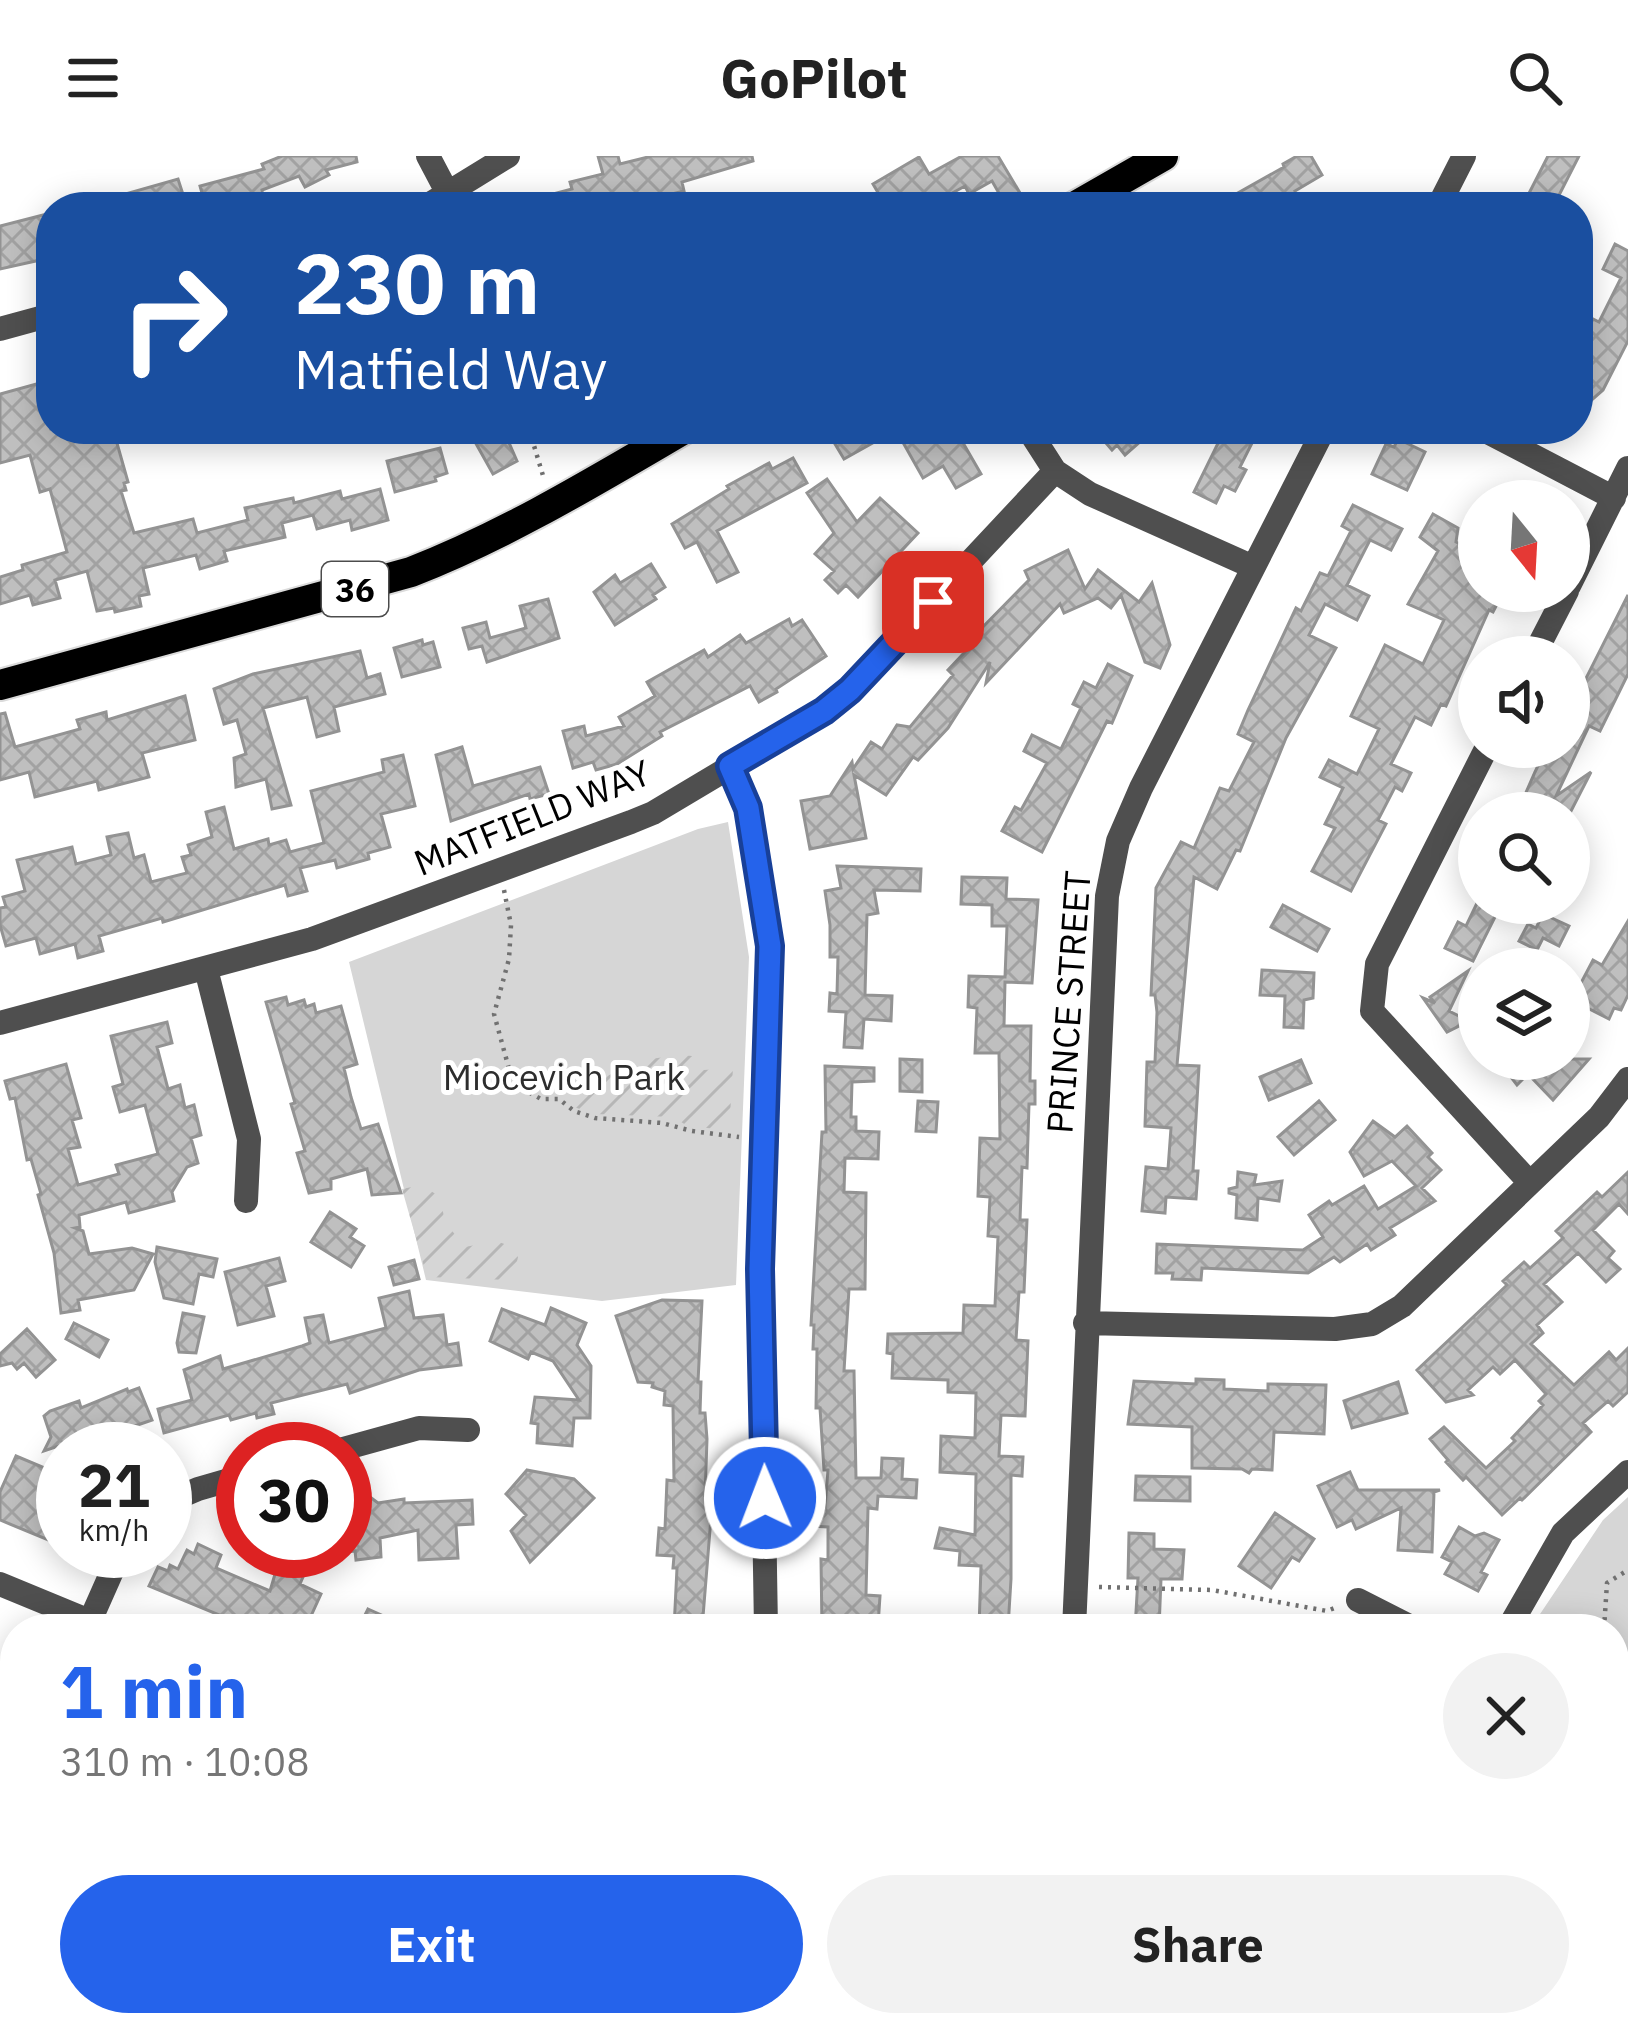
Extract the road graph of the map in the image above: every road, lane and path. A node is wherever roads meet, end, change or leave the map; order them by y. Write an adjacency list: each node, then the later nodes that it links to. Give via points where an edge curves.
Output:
1 (428, 156): 5 (street)
2 (508, 156): 5 (street)
3 (1163, 156): 6 (main road)
4 (1464, 156): 7 (street)
5 (447, 192)
6 (1100, 192)
7 (1446, 192)
8 (36, 319): 9 (street)
9 (0, 329)
10 (534, 444): 17 (path)
11 (658, 444): 21 (main road, 36, via 471,549 411,572)
12 (1038, 444): 16 (street)
13 (1316, 444): 20 (street, PRINCE STREET)
14 (1511, 444): 18 (street)
15 (1628, 468): 18 (street)
16 (1055, 471): 20 (street); 22 (street, MATFIELD WAY, via 850,690)
17 (544, 479)
18 (1614, 498): 19 (street)
19 (1590, 545)
20 (1251, 566): 31 (street, PRINCE STREET, via 1118,842 1107,896)
21 (0, 685)
22 (730, 766): 25 (street, MATFIELD WAY, via 631,822 334,932); 42 (street, via 748,808 770,946 760,1269)
23 (1476, 768): 29 (street, via 1377,964 1372,1011)
24 (502, 885): 28 (path, via 509,959 494,1014 511,1076 541,1099 595,1118)
25 (206, 969): 26 (street, MATFIELD WAY); 30 (street, via 249,1139)
26 (0, 1023)
27 (1628, 1079): 29 (street)
28 (739, 1137)
29 (1530, 1183): 31 (street, via 1402,1306 1372,1324)
30 (246, 1201)
31 (1085, 1323): 38 (street, PRINCE STREET)
32 (467, 1430): 33 (street, via 419,1428)
33 (372, 1441)
34 (1628, 1472): 45 (street, via 1563,1533)
35 (1628, 1570): 46 (path, via 1607,1583)
36 (114, 1578): 41 (street)
37 (0, 1584): 40 (street)
38 (1075, 1586): 39 (path, via 1212,1590 1327,1610); 43 (street, PRINCE STREET)
39 (1358, 1600): 44 (street)
40 (72, 1614)
41 (102, 1614)
42 (766, 1614)
43 (1074, 1614)
44 (1386, 1614)
45 (1517, 1614)
46 (1605, 1614)

